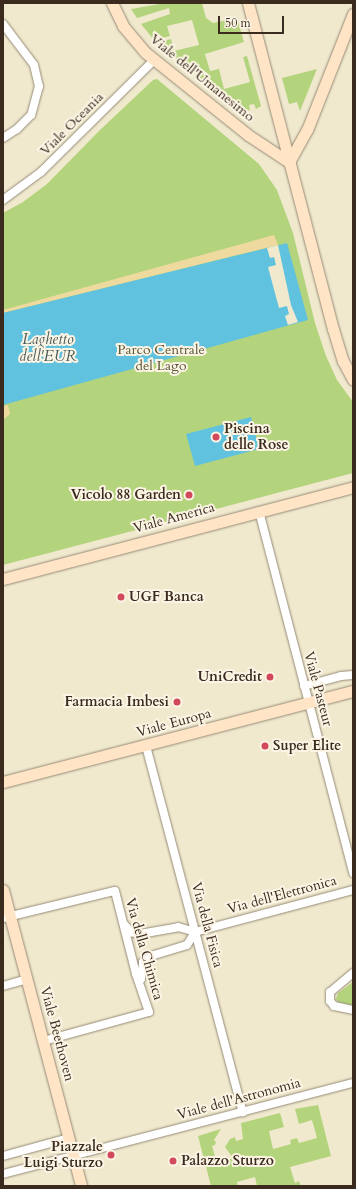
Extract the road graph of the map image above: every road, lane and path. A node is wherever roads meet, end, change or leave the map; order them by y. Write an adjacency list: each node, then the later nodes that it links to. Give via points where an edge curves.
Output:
1 (112, 3): 5 (street, Viale dell'Umanesimo, via 129,35)
2 (248, 3): 7 (street)
3 (353, 14): 7 (street, via 313,116)
4 (3, 24): 6 (street, via 34,65 39,86 31,115)
5 (154, 60): 7 (street, Viale dell'Umanesimo, via 248,135); 8 (street, Viale Oceania, via 41,172)
6 (3, 138)
7 (289, 162): 9 (street, via 337,343)
8 (3, 200)
9 (353, 380)
10 (353, 486): 11 (street, Viale America)
11 (259, 511): 12 (street, Viale America); 14 (street, Viale Pasteur)
12 (3, 579)
13 (353, 676): 14 (street, via 341,676)
14 (304, 686): 16 (street, Viale Pasteur)
15 (353, 691): 16 (street, Viale Europa)
16 (309, 703): 17 (street, Viale Europa); 19 (street, Viale Pasteur)
17 (146, 746): 18 (street, Viale Europa); 24 (street, Via della Fisica)
18 (3, 782)
19 (353, 873)
20 (3, 890): 22 (street, Viale Beethoven)
21 (353, 890): 24 (street, Via dell'Elettronica)
22 (6, 917): 23 (street, Via della Chimica, via 115,891); 26 (street, Viale Beethoven)
23 (123, 921): 24 (street, via 135,934 178,926); 27 (street, Via della Chimica, via 136,974)
24 (195, 932): 27 (street, via 187,945 150,956 143,962 140,970); 32 (street, Via della Fisica)
25 (353, 973): 29 (street, via 330,992 330,1001 334,1006)
26 (27, 979): 28 (street); 30 (street, Viale Beethoven)
27 (141, 984): 30 (street, Via della Chimica, via 149,1012)
28 (3, 986)
29 (353, 1010)
30 (44, 1041): 33 (street, Viale Beethoven)
31 (353, 1082): 32 (street, Viale dell'Astronomia)
32 (243, 1112): 35 (street, Viale dell'Astronomia)
33 (69, 1138): 34 (street); 35 (street, Viale Beethoven)
34 (3, 1156)
35 (73, 1156): 36 (street); 37 (street, Viale Beethoven)
36 (3, 1174)
37 (81, 1186)

